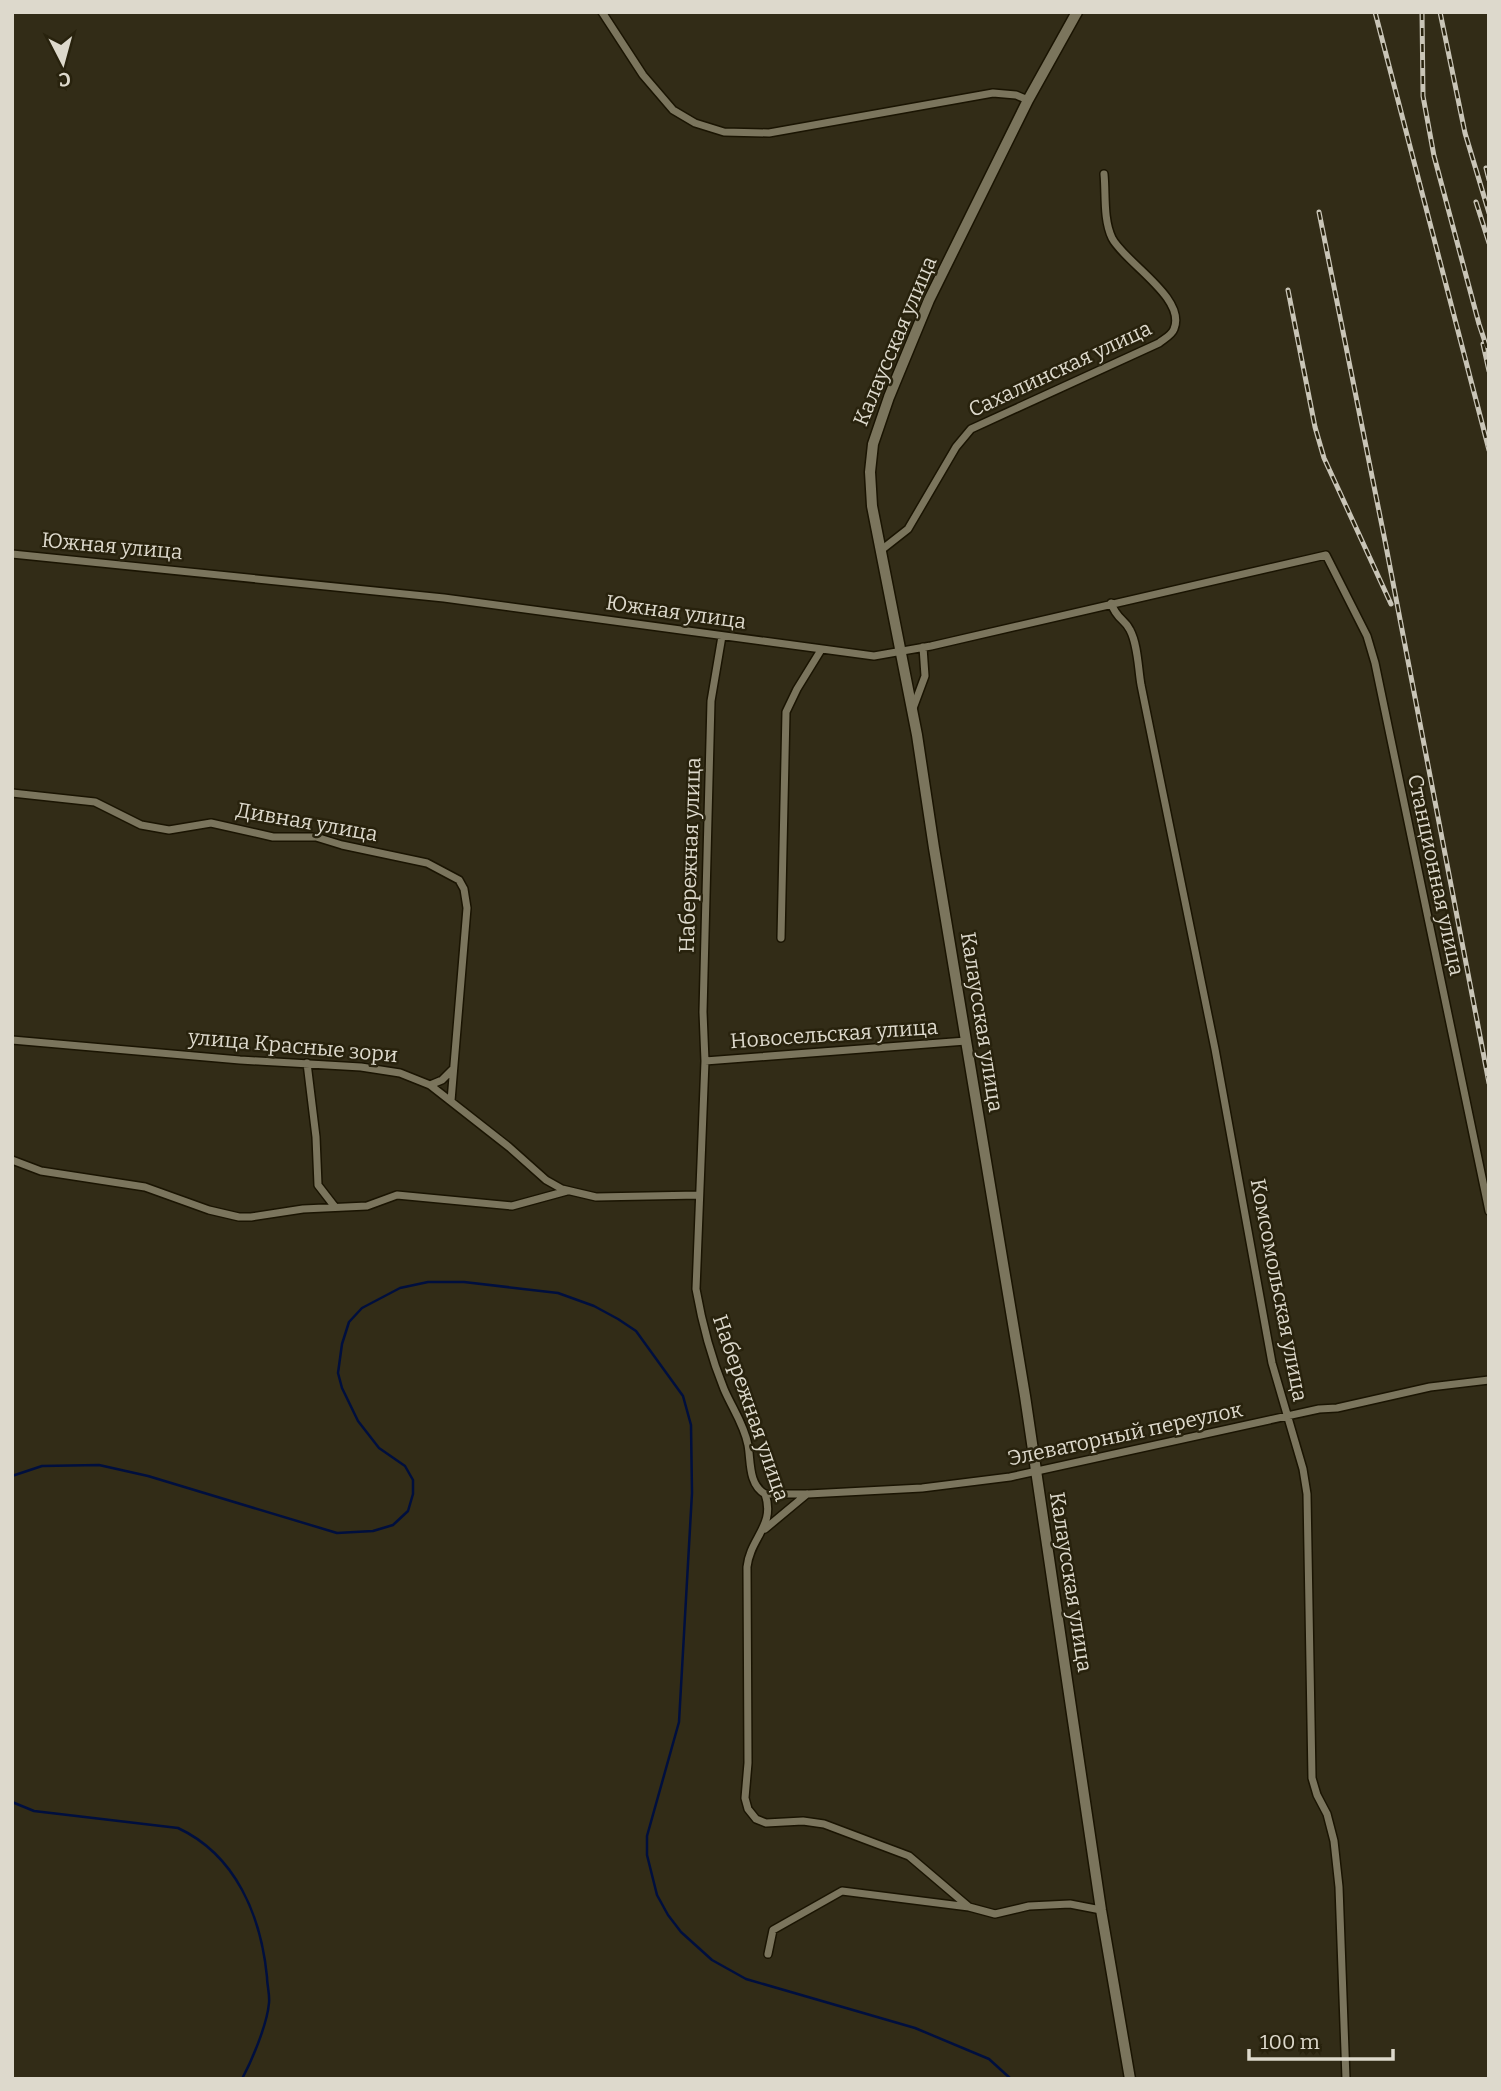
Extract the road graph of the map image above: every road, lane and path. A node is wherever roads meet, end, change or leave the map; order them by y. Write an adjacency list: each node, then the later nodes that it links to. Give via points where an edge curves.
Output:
1 (602, 12): 3 (street, via 643,75 673,110 724,132 769,133 993,93)
2 (1077, 12): 3 (street, Калаусская улица)
3 (1028, 100): 5 (street, Калаусская улица, via 929,300 880,421 870,482)
4 (1104, 174): 5 (street, Сахалинская улица, via 1112,239 1171,303 1175,328 1159,343 971,429 908,529)
5 (880, 551): 12 (street, Калаусская улица)
6 (12, 554): 9 (street, Южная улица, via 444,598)
7 (1326, 555): 8 (street, Южная улица); 27 (street, Станционная улица, via 1367,636 1375,663)
8 (1111, 603): 10 (street, Южная улица); 29 (street, Комсомольская улица, via 1115,616 1130,628 1137,655 1272,1363)
9 (722, 636): 11 (street, Южная улица); 18 (street, Набережная улица, via 711,701)
10 (923, 647): 12 (street, Южная улица); 13 (street, via 925,676)
11 (821, 650): 12 (street, Южная улица, via 874,656); 15 (street, via 786,712)
12 (900, 653): 13 (street, Калаусская улица)
13 (912, 712): 17 (street, Калаусская улица)
14 (12, 793): 20 (street, Дивная улица, via 95,802 141,825 169,830 211,823 273,837 316,837 427,863 454,876 464,889 467,908)
15 (780, 939)
16 (12, 1040): 19 (street, улица Красные зори)
17 (966, 1041): 18 (street, Новосельская улица); 30 (street, Калаусская улица)
18 (705, 1061): 25 (street, Набережная улица)
19 (307, 1063): 21 (street, улица Красные зори, via 388,1070); 26 (street, via 318,1185)
20 (452, 1070): 21 (street); 22 (street, Дивная улица)
21 (430, 1085): 22 (street, улица Красные зори)
22 (451, 1101): 24 (street, улица Красные зори, via 546,1180)
23 (12, 1160): 26 (street, via 41,1171 145,1187 239,1217)
24 (567, 1191): 25 (street, улица Красные зори, via 596,1197); 26 (street, via 512,1206 397,1195 367,1206)
25 (699, 1195): 31 (street, Набережная улица, via 696,1289 702,1323 724,1390 744,1428 753,1480)
26 (335, 1207)
27 (1489, 1211)
28 (1489, 1380): 29 (street, Элеваторный переулок, via 1430,1387)
29 (1287, 1417): 30 (street, Элеваторный переулок); 38 (street, Комсомольская улица, via 1307,1494 1312,1778 1334,1841)
30 (1035, 1473): 32 (street, Элеваторный переулок, via 922,1488); 35 (street, Калаусская улица)
31 (765, 1493): 32 (street, Элеваторный переулок); 33 (street, Набережная улица, via 769,1512)
32 (808, 1494): 33 (street)
33 (762, 1531): 34 (street, Набережная улица, via 749,1554 746,1578 748,1763 744,1789 748,1809 766,1823 813,1822 909,1856)
34 (969, 1908): 35 (street, via 1006,1913 1029,1906 1070,1904); 36 (street, via 842,1891 773,1930)
35 (1101, 1910): 37 (street, Калаусская улица)
36 (768, 1954)
37 (1130, 2079)
38 (1346, 2079)

